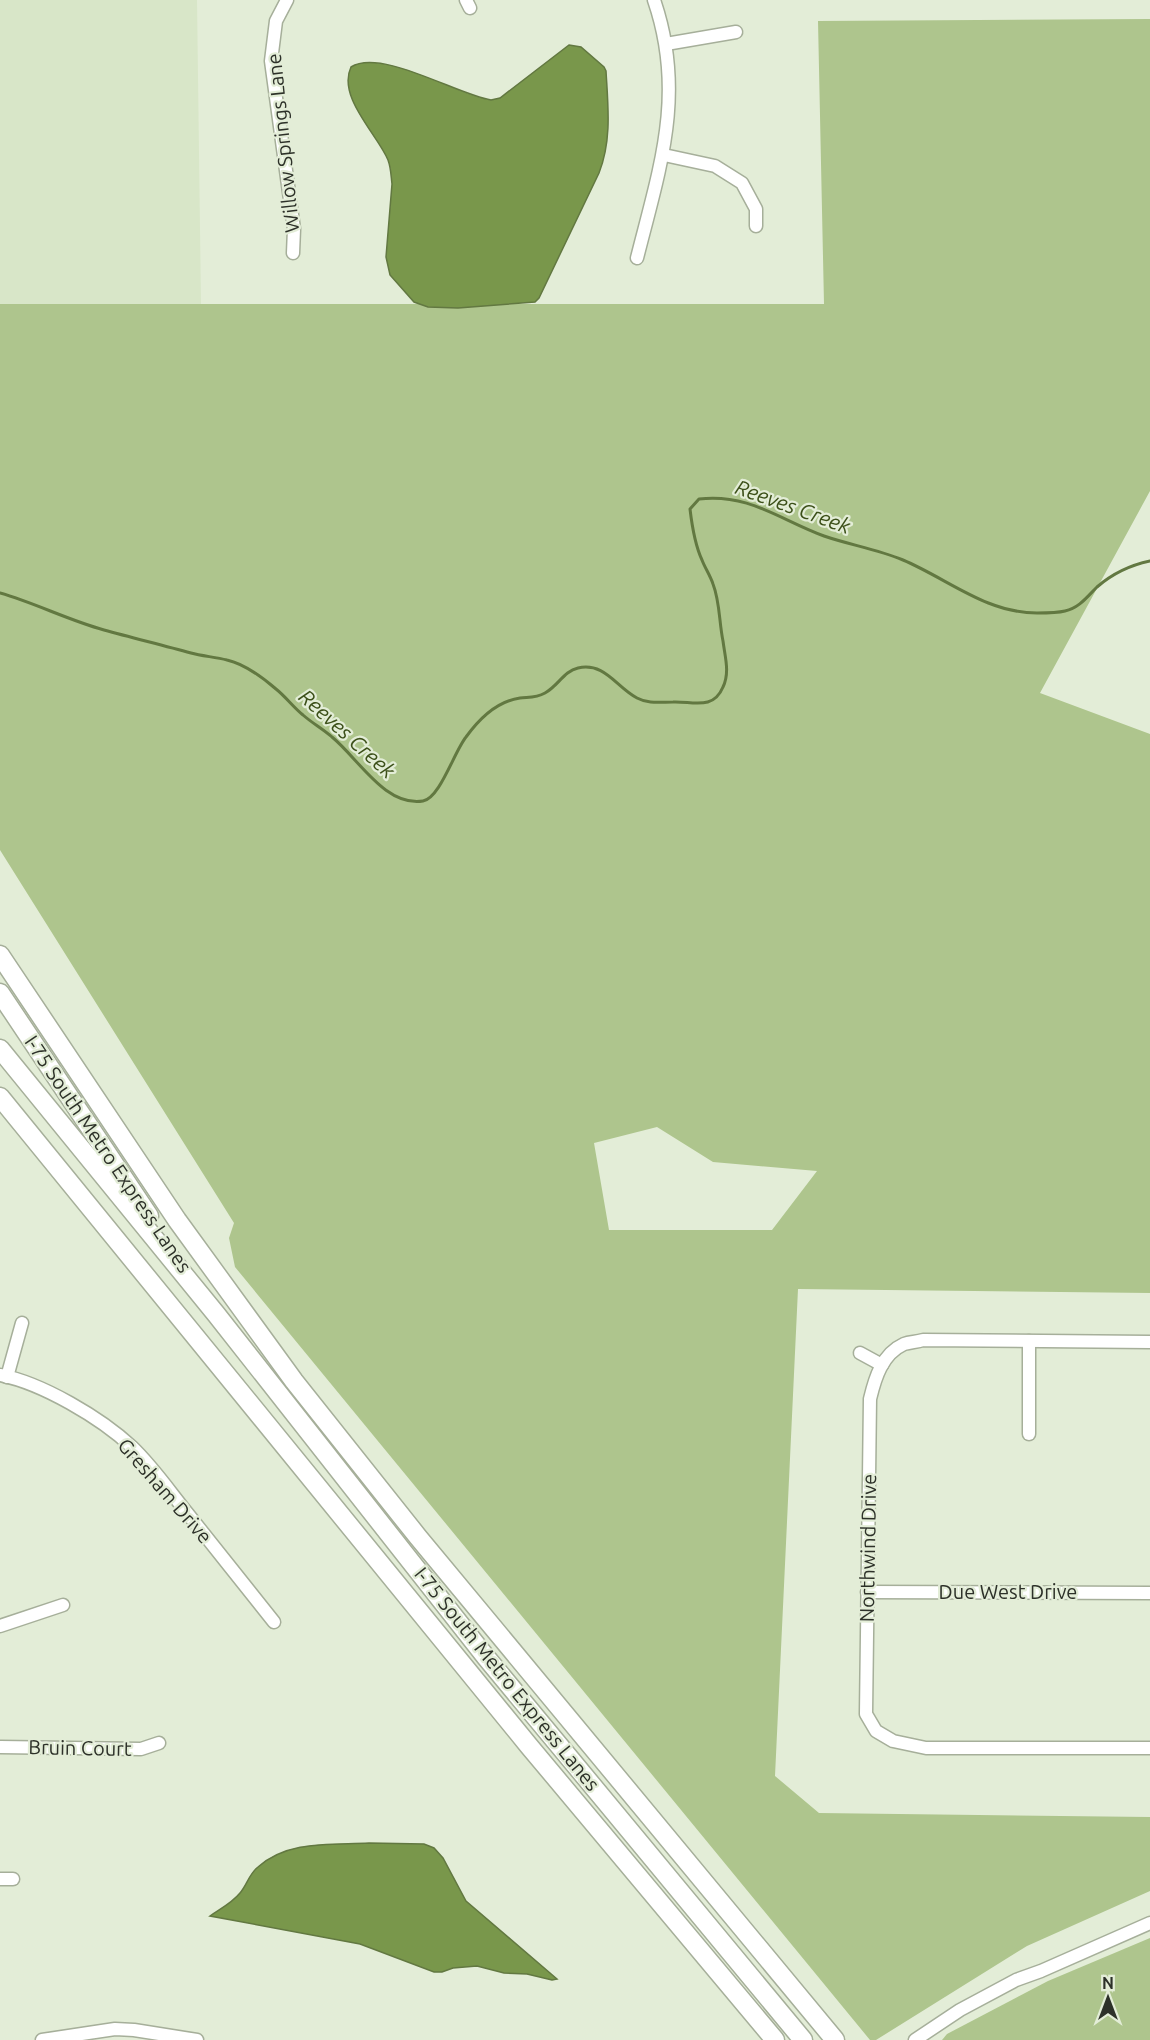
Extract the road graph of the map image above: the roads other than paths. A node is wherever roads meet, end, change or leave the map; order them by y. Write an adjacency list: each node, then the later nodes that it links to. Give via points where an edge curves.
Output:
1 (287, 0): 7 (street, Willow Springs Lane, via 276,21 271,61 294,229)
2 (654, 0): 4 (street)
3 (736, 32): 4 (street)
4 (666, 44): 5 (street, via 670,102)
5 (664, 155): 6 (street, via 715,166 742,183 756,209); 8 (street)
6 (756, 226)
7 (293, 253)
8 (637, 258)
9 (0, 955): 35 (highway, via 177,1220 294,1381)
10 (0, 993): 13 (highway, I-75 South Metro Express Lanes)
11 (0, 1049): 13 (highway, I-75 South Metro Express Lanes)
12 (0, 1097): 33 (highway)
13 (216, 1314): 34 (highway, I-75 South Metro Express Lanes, via 485,1656)
14 (22, 1323): 19 (street)
15 (1029, 1341): 16 (street, Northwind Drive); 18 (street, Northwind Drive, via 923,1340 904,1345); 20 (street)
16 (1150, 1342)
17 (860, 1353): 18 (street)
18 (882, 1365): 21 (street, Northwind Drive, via 870,1399)
19 (3, 1376): 24 (street, Gresham Drive, via 34,1385 77,1407 132,1448)
20 (1029, 1434)
21 (867, 1592): 22 (street, Due West Drive); 28 (street, Northwind Drive, via 866,1714 876,1731 893,1741 926,1749)
22 (1150, 1593)
23 (63, 1605): 25 (street)
24 (274, 1622)
25 (0, 1626)
26 (159, 1743): 27 (street, Bruin Court, via 141,1749)
27 (0, 1747)
28 (1150, 1748)
29 (1150, 1923): 36 (street, via 1016,1980)
30 (183, 2039): 31 (street, via 115,2029); 32 (street)
31 (42, 2040)
32 (197, 2040)
33 (775, 2040)
34 (803, 2040)
35 (835, 2040)
36 (915, 2040)

